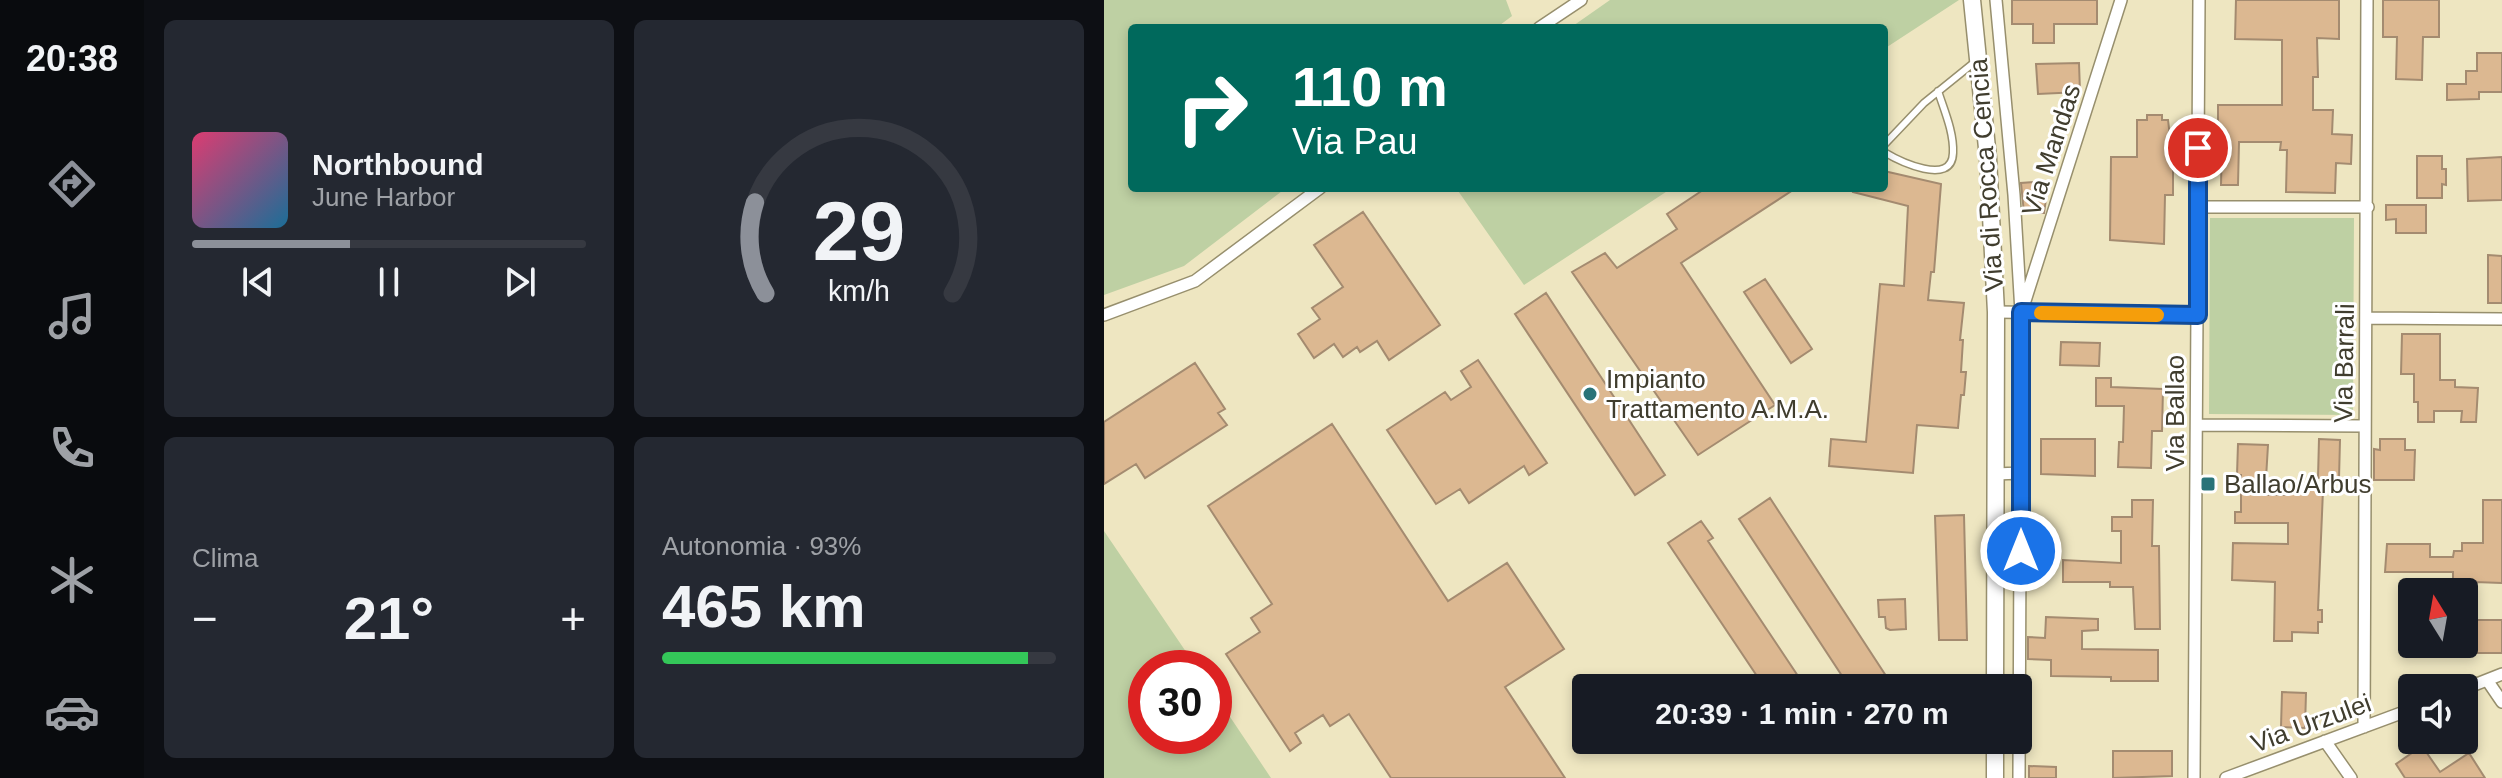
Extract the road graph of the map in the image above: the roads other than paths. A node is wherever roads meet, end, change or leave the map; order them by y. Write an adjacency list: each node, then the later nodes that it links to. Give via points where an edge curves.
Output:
1 (1581, 0): 7 (street)
2 (1972, 0): 8 (main road, Via di Rocca Cencia)
3 (1996, 0): 16 (street, Via di Rocca Cencia)
4 (2121, 0): 16 (street, Via Mandas)
5 (2199, 0): 13 (street, Via Ballao)
6 (2367, 0): 14 (street, Via Barrali)
7 (1545, 24)
8 (1979, 59): 9 (lane); 15 (main road, Via di Rocca Cencia)
9 (1938, 91): 10 (lane); 11 (lane, via 1952,143 1949,165 1930,169)
10 (1888, 141)
11 (1888, 154)
12 (1315, 192): 17 (street, via 1195,281)
13 (2197, 207): 14 (street); 18 (street, Via Ballao)
14 (2368, 207): 19 (street, Via Barrali)
15 (1996, 312): 16 (street); 24 (main road, Via di Rocca Cencia)
16 (2021, 312): 18 (street); 23 (street, Via di Rocca Cencia)
17 (1104, 315)
18 (2198, 315): 21 (street, Via Ballao)
19 (2366, 318): 20 (street); 22 (street, Via Barrali)
20 (2502, 319)
21 (2197, 425): 22 (street); 36 (street, Via Ballao)
22 (2365, 426): 31 (street, Via Barrali)
23 (2020, 473): 24 (street); 35 (street, Via di Rocca Cencia)
24 (1996, 474): 25 (main road, Via di Rocca Cencia)
25 (1995, 674)
26 (2502, 674): 27 (street)
27 (2487, 680): 28 (street); 29 (street)
28 (2478, 684)
29 (2502, 702)
30 (2398, 714): 31 (street, Via Urzulei)
31 (2364, 727): 32 (street, Via Urzulei)
32 (2325, 741): 37 (street, Via Urzulei); 38 (street)
33 (1995, 754): 34 (main road)
34 (1995, 778)
35 (2019, 778)
36 (2194, 778)
37 (2226, 778)
38 (2351, 778)

